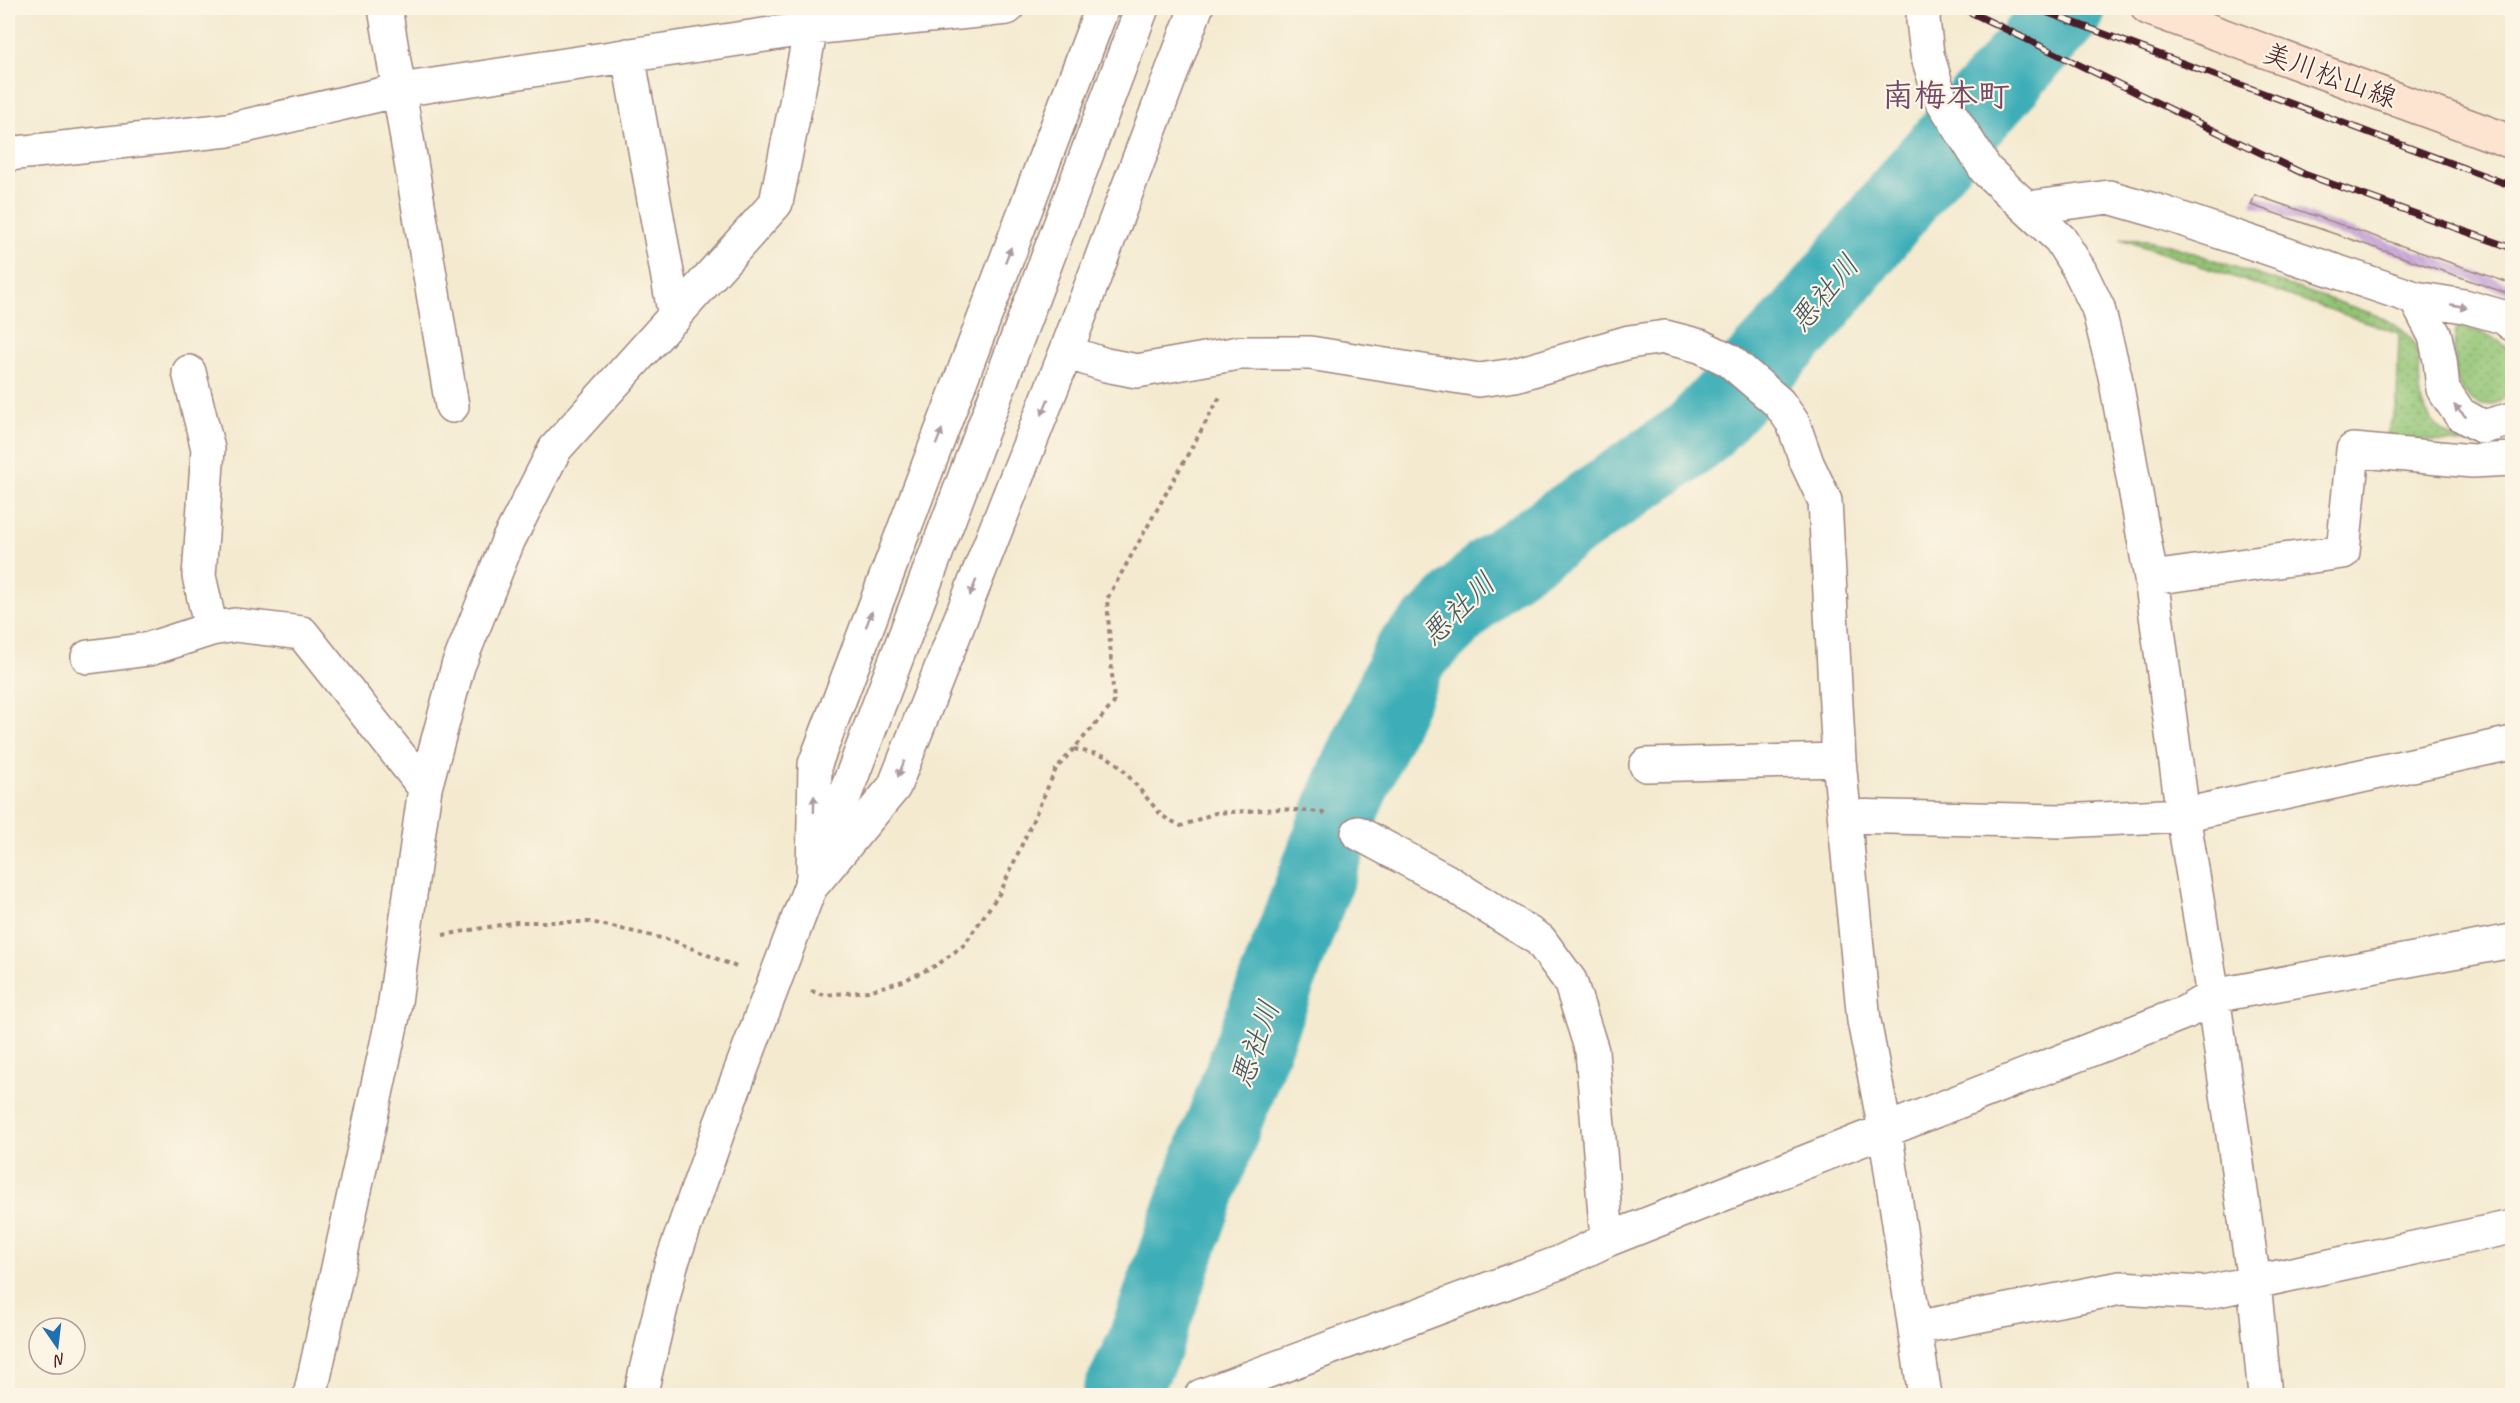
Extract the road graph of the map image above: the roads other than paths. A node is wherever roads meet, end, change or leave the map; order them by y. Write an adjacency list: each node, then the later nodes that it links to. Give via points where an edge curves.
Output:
1 (385, 8): 10 (street)
2 (1008, 8): 8 (street)
3 (1102, 8): 32 (street, one-way to 3, via 815,764)
4 (1142, 8): 32 (street)
5 (1196, 8): 17 (street)
6 (1924, 8): 13 (street, via 1927,54 1940,98 1986,170)
7 (2148, 8): 11 (main road, 美川松山線)
8 (817, 18): 9 (street); 15 (street, via 776,203)
9 (628, 55): 10 (street); 15 (street)
10 (400, 90): 12 (street, via 228,130); 19 (street)
11 (2512, 142)
12 (8, 154)
13 (2028, 207): 14 (street, via 2109,197); 22 (street, via 2060,239 2098,308 2115,376)
14 (2415, 298): 16 (street, one-way to 16, via 2504,316); 20 (street, one-way to 14, via 2482,427 2460,414 2443,389 2435,336)
15 (675, 317): 28 (street, via 555,449 508,542 458,666)
16 (2512, 324)
17 (1066, 352): 26 (street, via 1137,371 1239,353 1310,353 1479,380 1515,375 1629,342 1665,337 1700,346 1729,360 1779,403 1793,423 1825,501); 32 (street, one-way to 32, via 894,787)
18 (189, 372): 23 (street, via 208,449 199,576)
19 (452, 406)
20 (2512, 419)
21 (2512, 459): 22 (street, via 2472,461 2353,450 2343,552)
22 (2151, 578): 29 (street)
23 (212, 629): 24 (street, via 149,649); 28 (street, via 235,625 303,633)
24 (88, 657)
25 (2512, 742): 29 (street)
26 (1839, 760): 27 (street); 30 (street)
27 (1646, 765)
28 (425, 788): 40 (street, via 393,1016)
29 (2183, 815): 30 (street, via 2062,821); 34 (street)
30 (1845, 816): 35 (street, via 1864,1021)
31 (1358, 833): 37 (street, via 1445,880 1540,940 1570,981 1592,1051)
32 (813, 884): 41 (street, via 671,1265)
33 (2512, 941): 34 (street)
34 (2213, 996): 35 (street, via 2186,1012); 38 (street)
35 (1885, 1130): 37 (street); 39 (street)
36 (2512, 1227): 38 (street)
37 (1607, 1240): 42 (street, via 1561,1262)
38 (2254, 1282): 39 (street, via 2204,1293 2121,1288); 44 (street)
39 (1916, 1328): 43 (street)
40 (310, 1395)
41 (640, 1395)
42 (1202, 1395)
43 (1925, 1395)
44 (2265, 1395)

